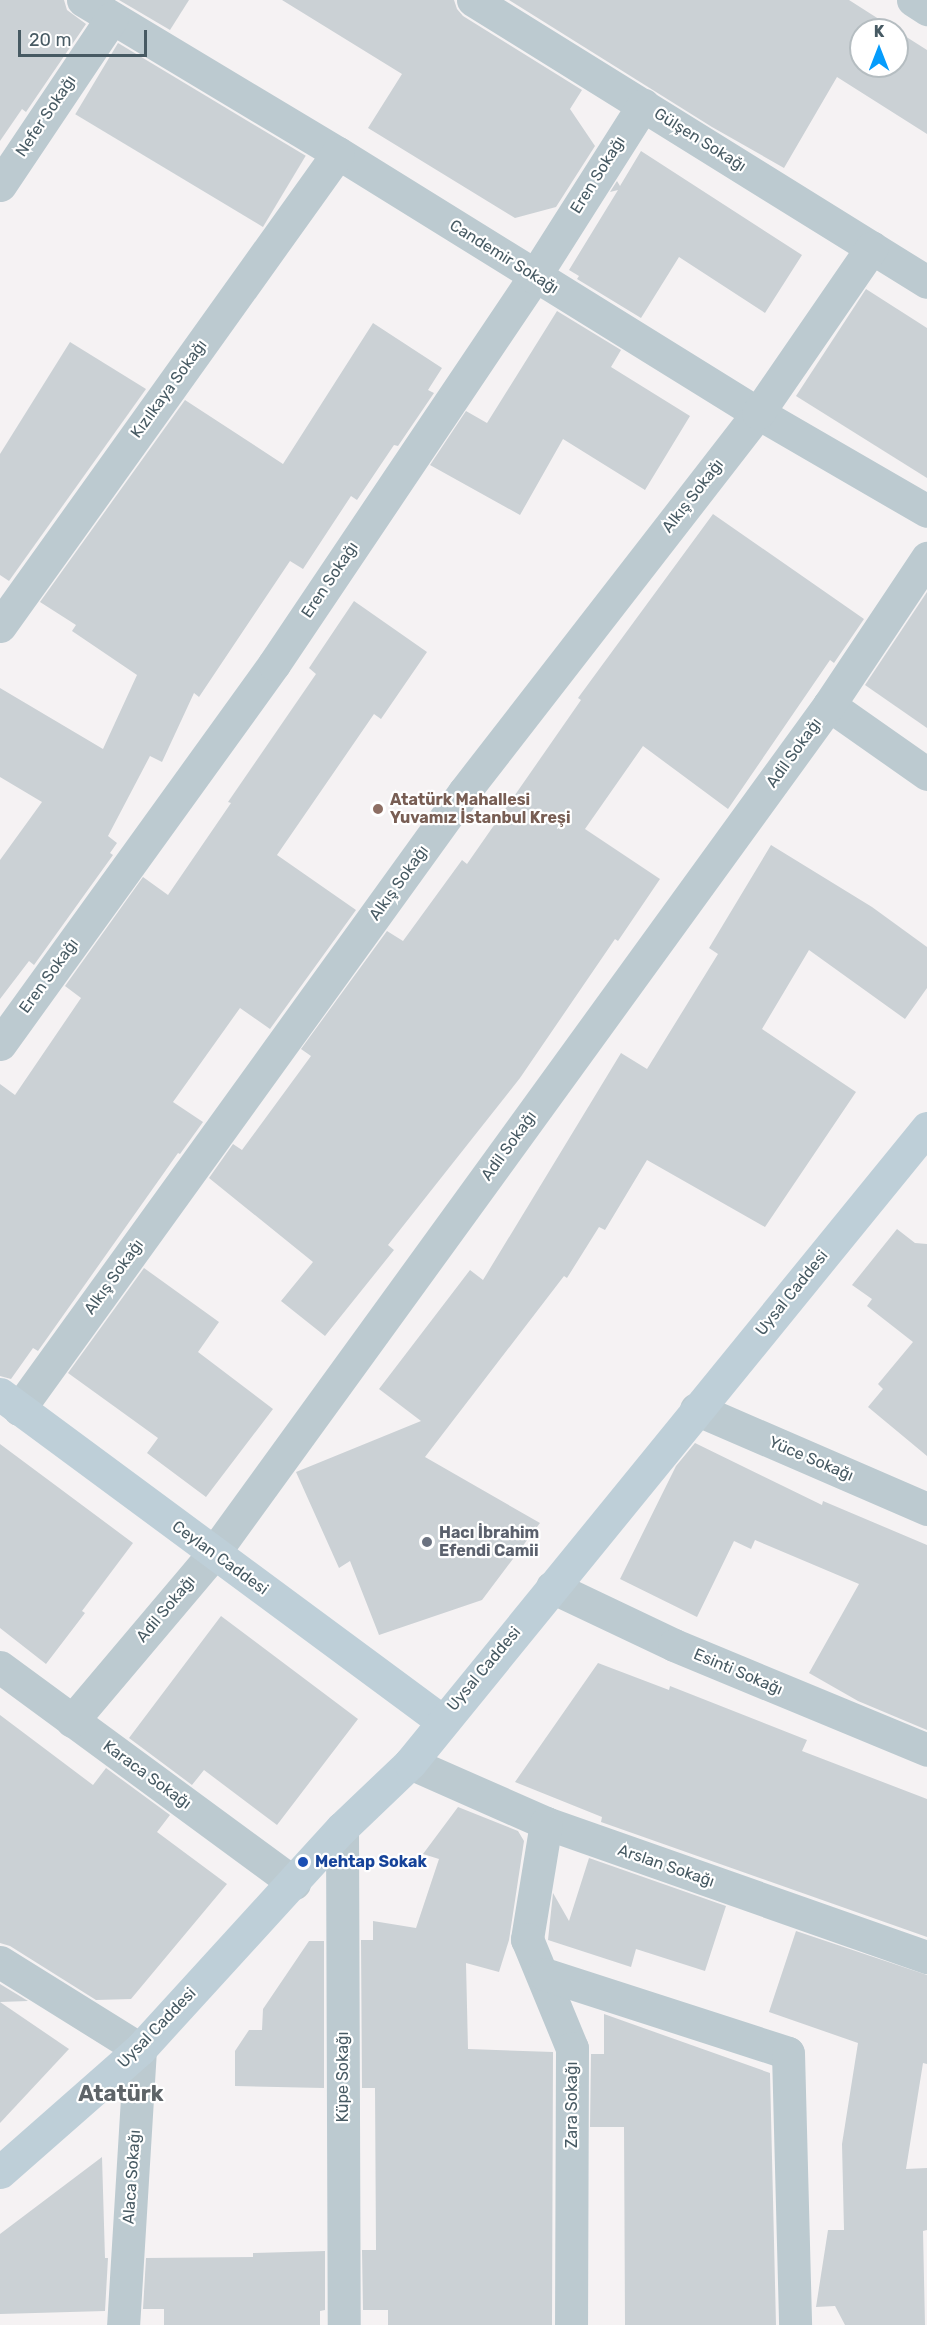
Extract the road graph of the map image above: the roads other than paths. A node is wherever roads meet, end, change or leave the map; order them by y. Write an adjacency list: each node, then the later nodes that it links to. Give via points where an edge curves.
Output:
1 (83, 0): 5 (street, Candemir Sokağı)
2 (473, 0): 6 (street, Gülşen Sokağı)
3 (913, 0): 4 (street)
4 (927, 9)
5 (112, 18): 7 (street, Candemir Sokağı); 8 (street, Nefer Sokağı)
6 (643, 105): 9 (street, Gülşen Sokağı); 10 (street, Eren Sokağı)
7 (338, 153): 10 (street, Candemir Sokağı); 15 (street, Kızılkaya Sokağı)
8 (0, 185)
9 (872, 247): 11 (street, Gülşen Sokağı); 12 (street, Alkış Sokağı)
10 (534, 277): 12 (street, Candemir Sokağı); 18 (street, Eren Sokağı, via 274,664)
11 (927, 282)
12 (758, 413): 13 (street, Candemir Sokağı); 20 (street, Alkış Sokağı, via 464,792)
13 (927, 511)
14 (927, 558): 16 (street, Adil Sokağı)
15 (0, 626)
16 (829, 705): 17 (street); 23 (street, Adil Sokağı)
17 (927, 774)
18 (0, 1044)
19 (927, 1128): 21 (street, Uysal Caddesi)
20 (10, 1402): 23 (street, Ceylan Caddesi)
21 (696, 1410): 22 (street, Yüce Sokağı); 24 (street, Uysal Caddesi)
22 (927, 1509)
23 (213, 1554): 26 (street, Adil Sokağı); 27 (street, Ceylan Caddesi)
24 (552, 1587): 27 (street, Uysal Caddesi); 28 (street, Esinti Sokağı, via 674,1645)
25 (0, 1667): 26 (street, Karaca Sokağı)
26 (72, 1721): 32 (street, Karaca Sokağı)
27 (442, 1721): 29 (street, Uysal Caddesi)
28 (927, 1750)
29 (410, 1763): 30 (street, Arslan Sokağı); 31 (street, Uysal Caddesi)
30 (546, 1823): 33 (street, Arslan Sokağı); 35 (street, Zara Sokağı, via 527,1939)
31 (342, 1828): 32 (street, Uysal Caddesi); 39 (street, Küpe Sokağı)
32 (294, 1883): 36 (street, Uysal Caddesi)
33 (927, 1958)
34 (0, 1962): 36 (street)
35 (544, 1974): 40 (street, Zara Sokağı, via 572,2048); 41 (street, via 788,2053)
36 (140, 2049): 37 (street, Uysal Caddesi); 38 (street, Alaca Sokağı)
37 (0, 2172)
38 (123, 2325)
39 (344, 2325)
40 (571, 2325)
41 (795, 2325)

